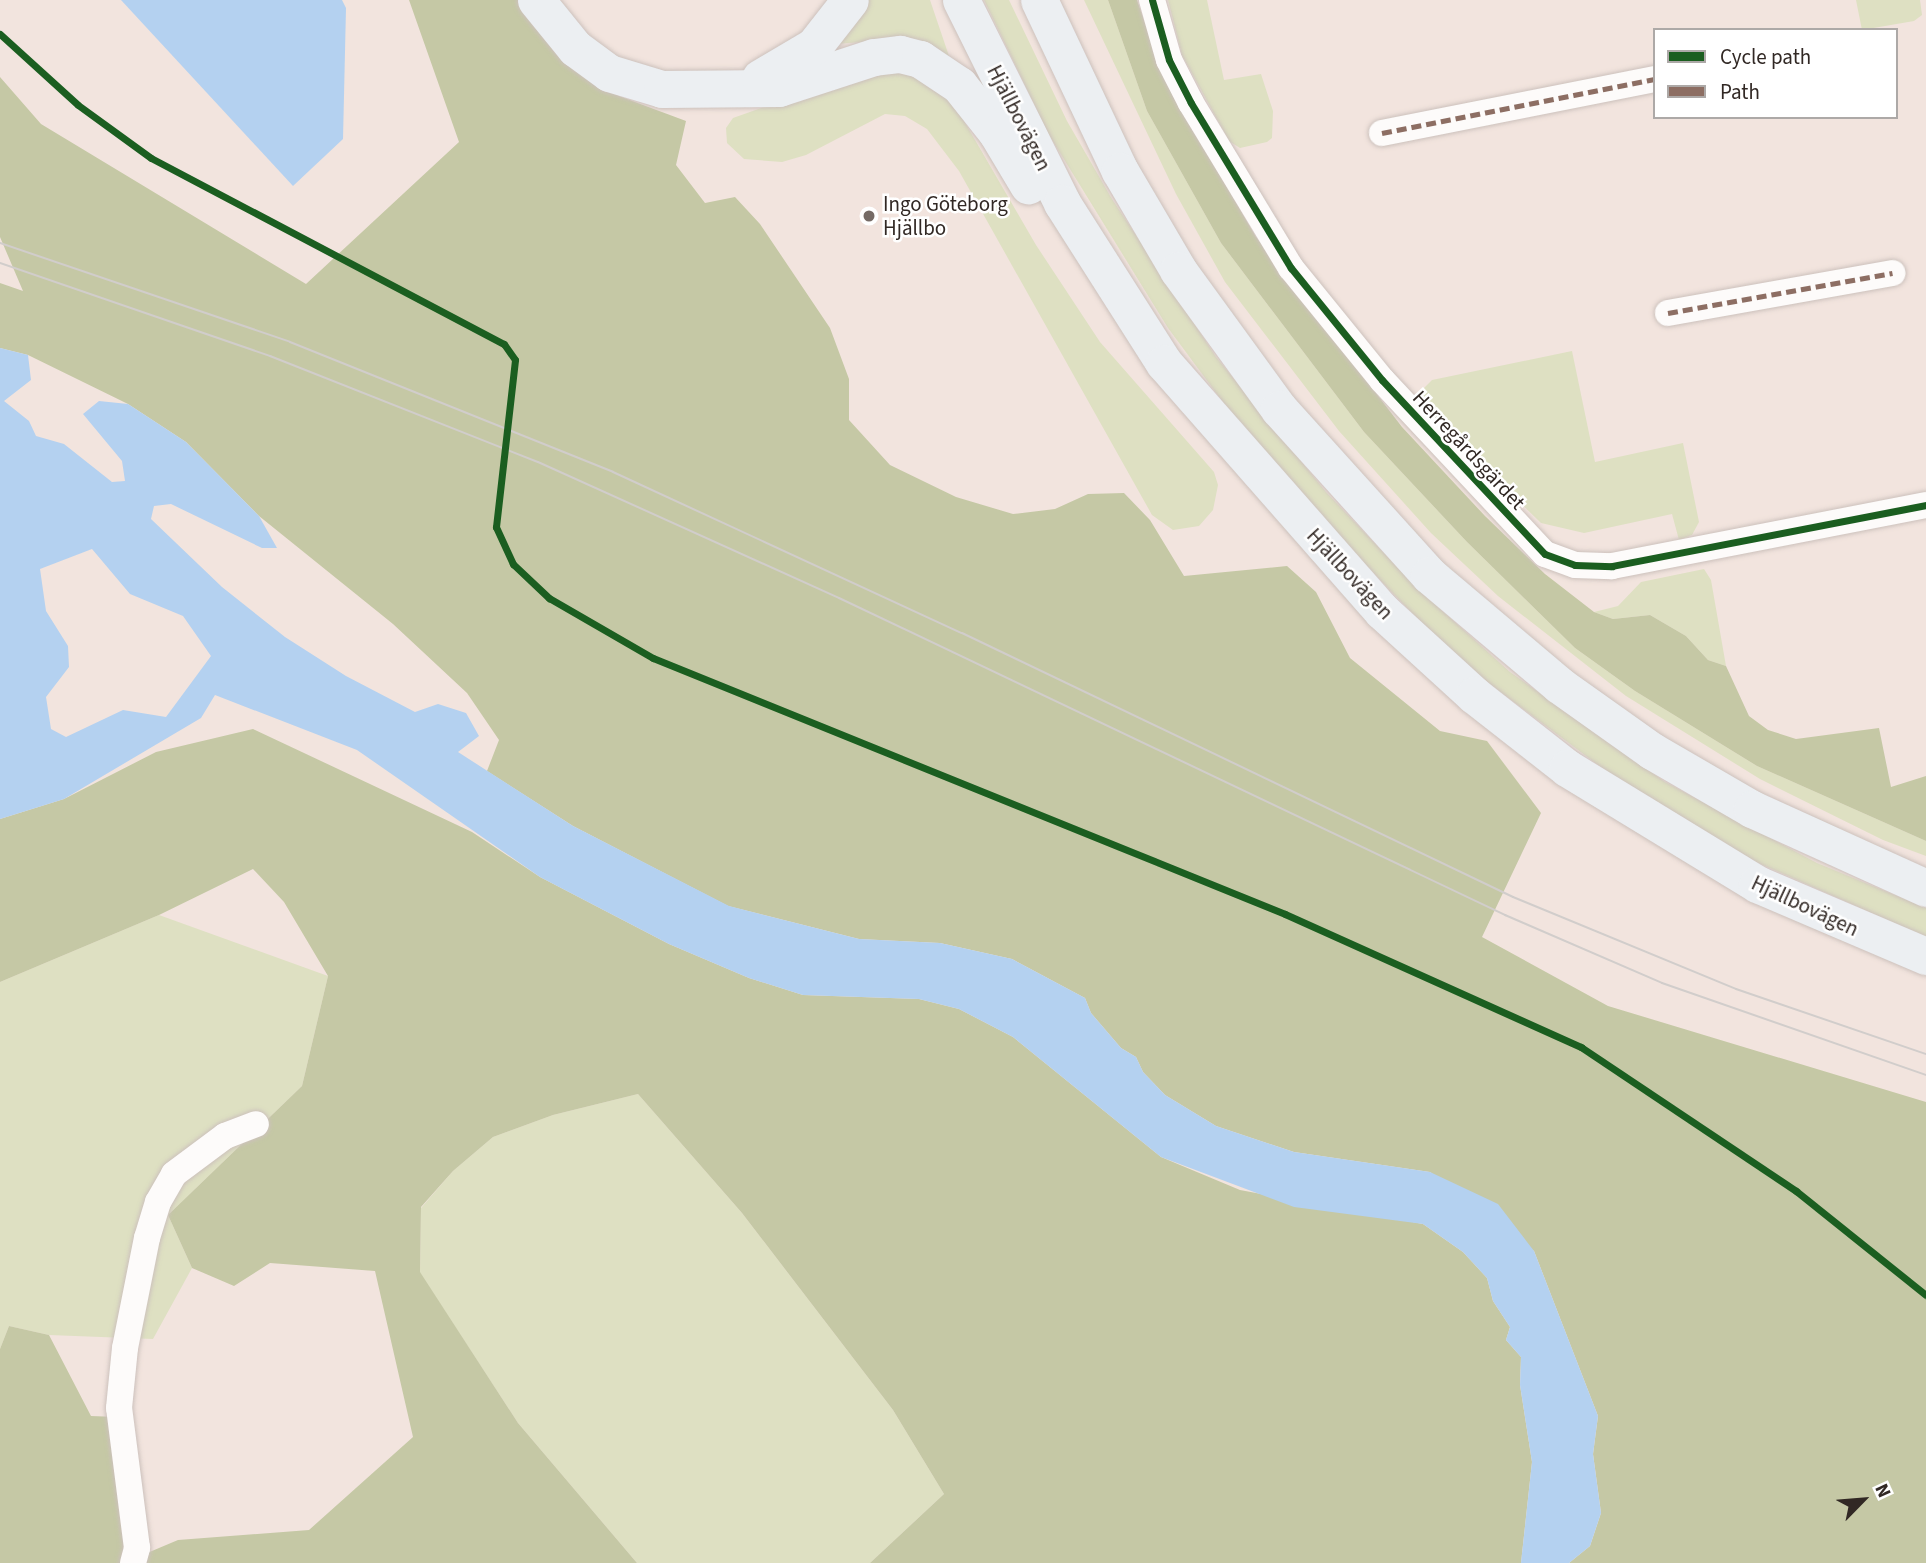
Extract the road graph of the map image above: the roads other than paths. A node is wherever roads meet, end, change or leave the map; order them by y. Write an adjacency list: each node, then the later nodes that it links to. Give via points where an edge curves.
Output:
1 (536, 0): 7 (main road, via 575,48 609,73 662,89)
2 (850, 0): 7 (main road, via 814,46 769,69)
3 (961, 0): 11 (main road, Hjällbovägen, via 1062,203)
4 (1039, 0): 13 (main road, via 1120,171 1178,270 1279,409 1429,575 1559,685 1652,751 1752,809)
5 (1152, 0): 12 (street, Herregårdsgärdet, via 1169,60 1191,103 1291,268 1381,380 1545,554 1575,565 1612,566)
6 (1653, 79): 8 (street)
7 (749, 89): 11 (main road, via 779,88 874,57 900,54 920,59 959,85 997,133 1079,270)
8 (1382, 133)
9 (1892, 273): 10 (street)
10 (1668, 313)
11 (1164, 363): 14 (main road, Hjällbovägen, via 1382,611 1474,695 1567,768 1757,884)
12 (1926, 505)
13 (1926, 888)
14 (1926, 956)
15 (256, 1124): 16 (street, via 225,1136 174,1174 158,1202 147,1238 125,1348 119,1408 137,1548)
16 (133, 1563)

